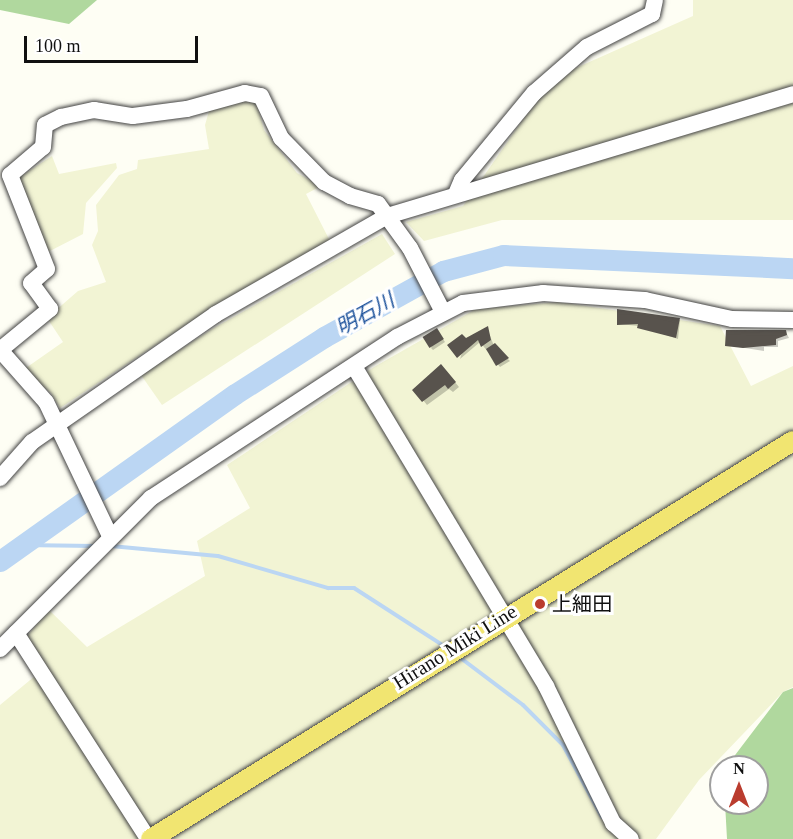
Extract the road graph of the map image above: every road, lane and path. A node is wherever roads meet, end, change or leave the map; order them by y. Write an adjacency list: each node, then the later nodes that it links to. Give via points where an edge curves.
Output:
1 (655, 0): 3 (street, via 652,14 587,46 534,93 462,180)
2 (793, 94): 3 (street)
3 (456, 194): 4 (street)
4 (387, 216): 5 (street, via 410,248); 8 (street, via 216,314); 8 (street, via 378,204 350,196 324,182 281,138 261,96 245,93 187,109 133,116 94,110 45,125 43,147 10,175 47,268 31,283 50,309 0,350 46,402)
5 (443, 312): 6 (street, via 489,297 543,292 645,300 732,319); 7 (street, via 397,337)
6 (793, 320)
7 (355, 368): 11 (street, via 151,498); 12 (street)
8 (56, 426): 10 (street, via 32,442); 11 (street)
9 (793, 441): 12 (main road, Hirano Miki Line)
10 (0, 478)
11 (110, 536): 13 (street)
12 (506, 615): 15 (main road, Hirano Miki Line); 16 (street, via 546,686 613,823)
13 (16, 633): 14 (street); 15 (street)
14 (0, 650)
15 (149, 839)
16 (631, 839)

